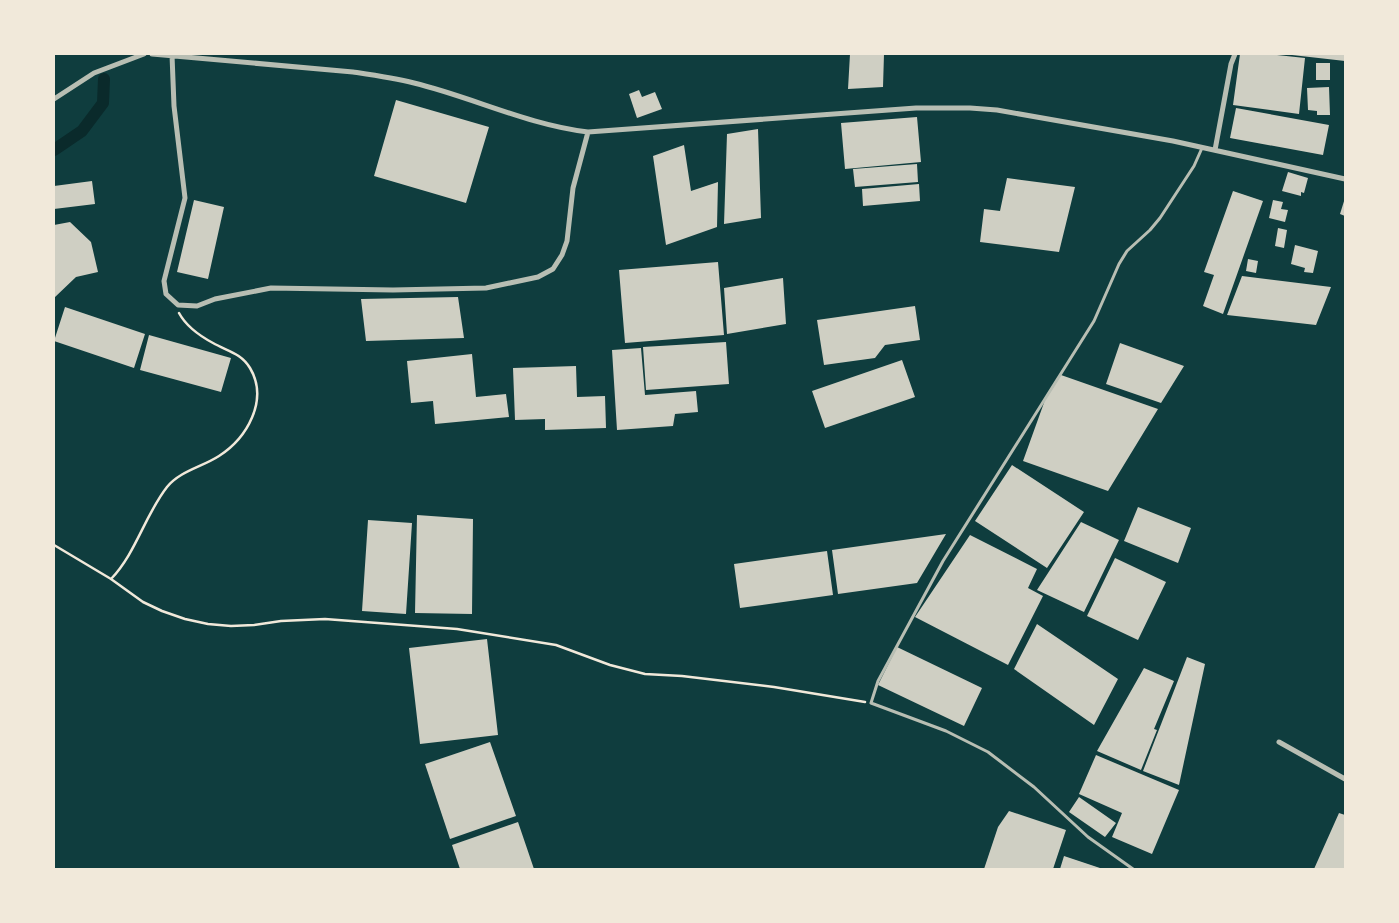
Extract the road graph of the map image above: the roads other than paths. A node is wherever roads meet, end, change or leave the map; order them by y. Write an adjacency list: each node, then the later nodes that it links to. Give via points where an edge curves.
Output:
1 (144, 54): 5 (street, via 94,73)
2 (152, 54): 4 (street)
3 (1235, 54): 8 (street)
4 (172, 55): 6 (street, via 353,72 414,82 553,125); 6 (street, via 174,106 185,198 164,281 166,294 178,305 197,306 215,299 271,288 486,288 538,277 553,269 567,241 573,188)
5 (54, 99)
6 (588, 132): 7 (street, via 916,108 970,108 997,110)
7 (1202, 147): 8 (street); 12 (lane, via 1194,166 1160,218 1118,264 1094,321 943,561 878,681 871,703 946,731 988,752 1034,787 1088,837)
8 (1216, 150): 9 (street)
9 (1345, 180)
10 (1279, 742): 11 (street)
11 (1345, 779)
12 (1133, 869)

